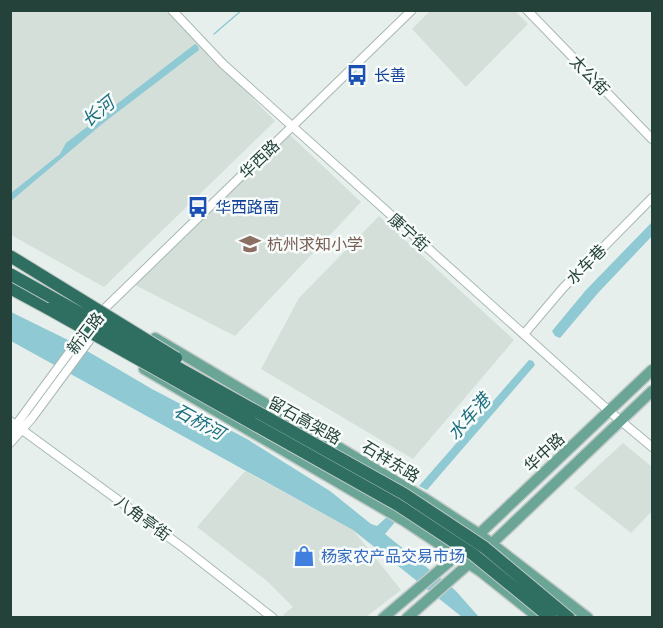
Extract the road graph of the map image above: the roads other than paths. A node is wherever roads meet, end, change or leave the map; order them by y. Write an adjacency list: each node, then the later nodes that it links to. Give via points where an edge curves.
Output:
1 (172, 10): 4 (street, 康宁街, via 223,64)
2 (412, 10): 4 (street, 华西路)
3 (527, 10): 5 (street, 太公街)
4 (292, 127): 10 (street, 华西路); 11 (street, 康宁街)
5 (652, 139)
6 (652, 198): 11 (street, 水车巷, via 563,288)
7 (10, 257): 10 (main road, 石祥东路); 15 (highway, bridge, via 148,339)
8 (10, 274): 15 (highway, 留石高架路, bridge)
9 (10, 291): 12 (main road); 29 (highway, 留石高架路, bridge, via 49,309 398,505 474,555)
10 (104, 308): 12 (street, 新汇路); 21 (main road, 石祥东路)
11 (524, 334): 16 (street, 康宁街)
12 (84, 339): 18 (street, 新汇路); 23 (main road, via 388,510)
13 (652, 370): 16 (main road, 华中路)
14 (652, 391): 17 (main road, 华中路)
15 (244, 404): 30 (highway, 留石高架路, bridge, via 404,494 484,547)
16 (609, 411): 17 (street, 康宁街); 21 (main road, 华中路)
17 (621, 421): 20 (street, 康宁街); 22 (main road, 华中路)
18 (15, 427): 19 (street, 新汇路); 25 (street, 八角亭街, via 185,549)
19 (10, 443)
20 (652, 447)
21 (480, 534): 22 (main road, 石祥东路); 23 (main road, 华中路)
22 (492, 543): 24 (main road, 华中路); 31 (main road, 石祥东路)
23 (457, 556): 24 (main road); 26 (main road, 华中路)
24 (470, 564): 27 (main road, 华中路); 28 (main road)
25 (273, 618)
26 (383, 618)
27 (407, 618)
28 (539, 618)
29 (551, 618)
30 (569, 618)
31 (588, 618)

